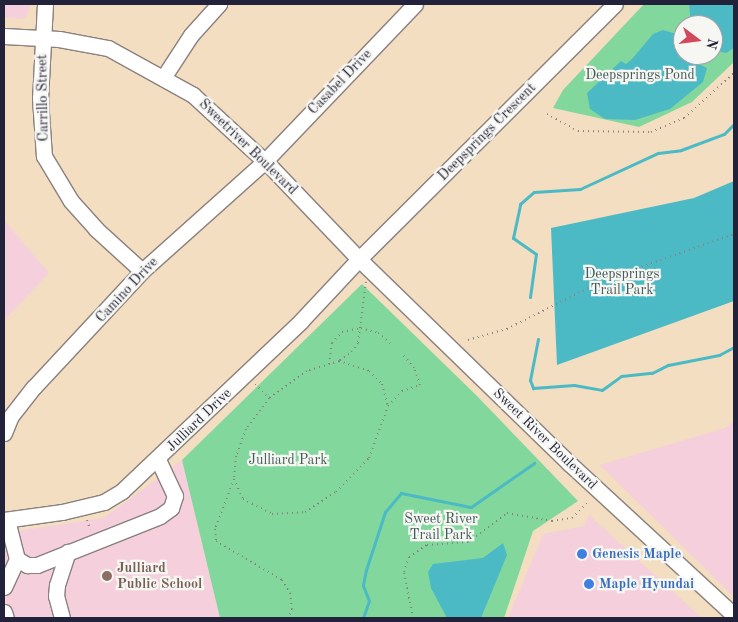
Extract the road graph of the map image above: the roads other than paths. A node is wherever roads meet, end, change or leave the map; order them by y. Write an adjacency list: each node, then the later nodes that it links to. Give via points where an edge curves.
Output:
1 (44, 4): 6 (street, Carrillo Street)
2 (218, 4): 7 (street, via 191,34)
3 (415, 4): 8 (street, Casabel Drive)
4 (615, 4): 9 (street, Deepsprings Crescent)
5 (4, 36): 6 (street, Sweetriver Boulevard)
6 (43, 37): 7 (street, Sweetriver Boulevard, via 108,48); 10 (street, Carrillo Street, via 40,98 44,156 71,201 96,229)
7 (164, 78): 8 (street, Sweetriver Boulevard, via 193,95)
8 (265, 160): 9 (street, Sweetriver Boulevard); 10 (street, Camino Drive)
9 (358, 259): 12 (street, Julliard Drive, via 301,321); 18 (street, Sweet River Boulevard, via 569,463)
10 (142, 270): 11 (street, Camino Drive, via 34,387 11,416)
11 (4, 433)
12 (158, 460): 13 (street, Julliard Drive, via 104,502); 14 (street, via 176,496 172,508 160,516)
13 (5, 520): 15 (street)
14 (68, 552): 15 (street, via 37,565); 20 (street, via 56,596)
15 (17, 560): 16 (street)
16 (4, 587)
17 (4, 612): 19 (street)
18 (734, 615)
19 (6, 618)
20 (62, 618)

